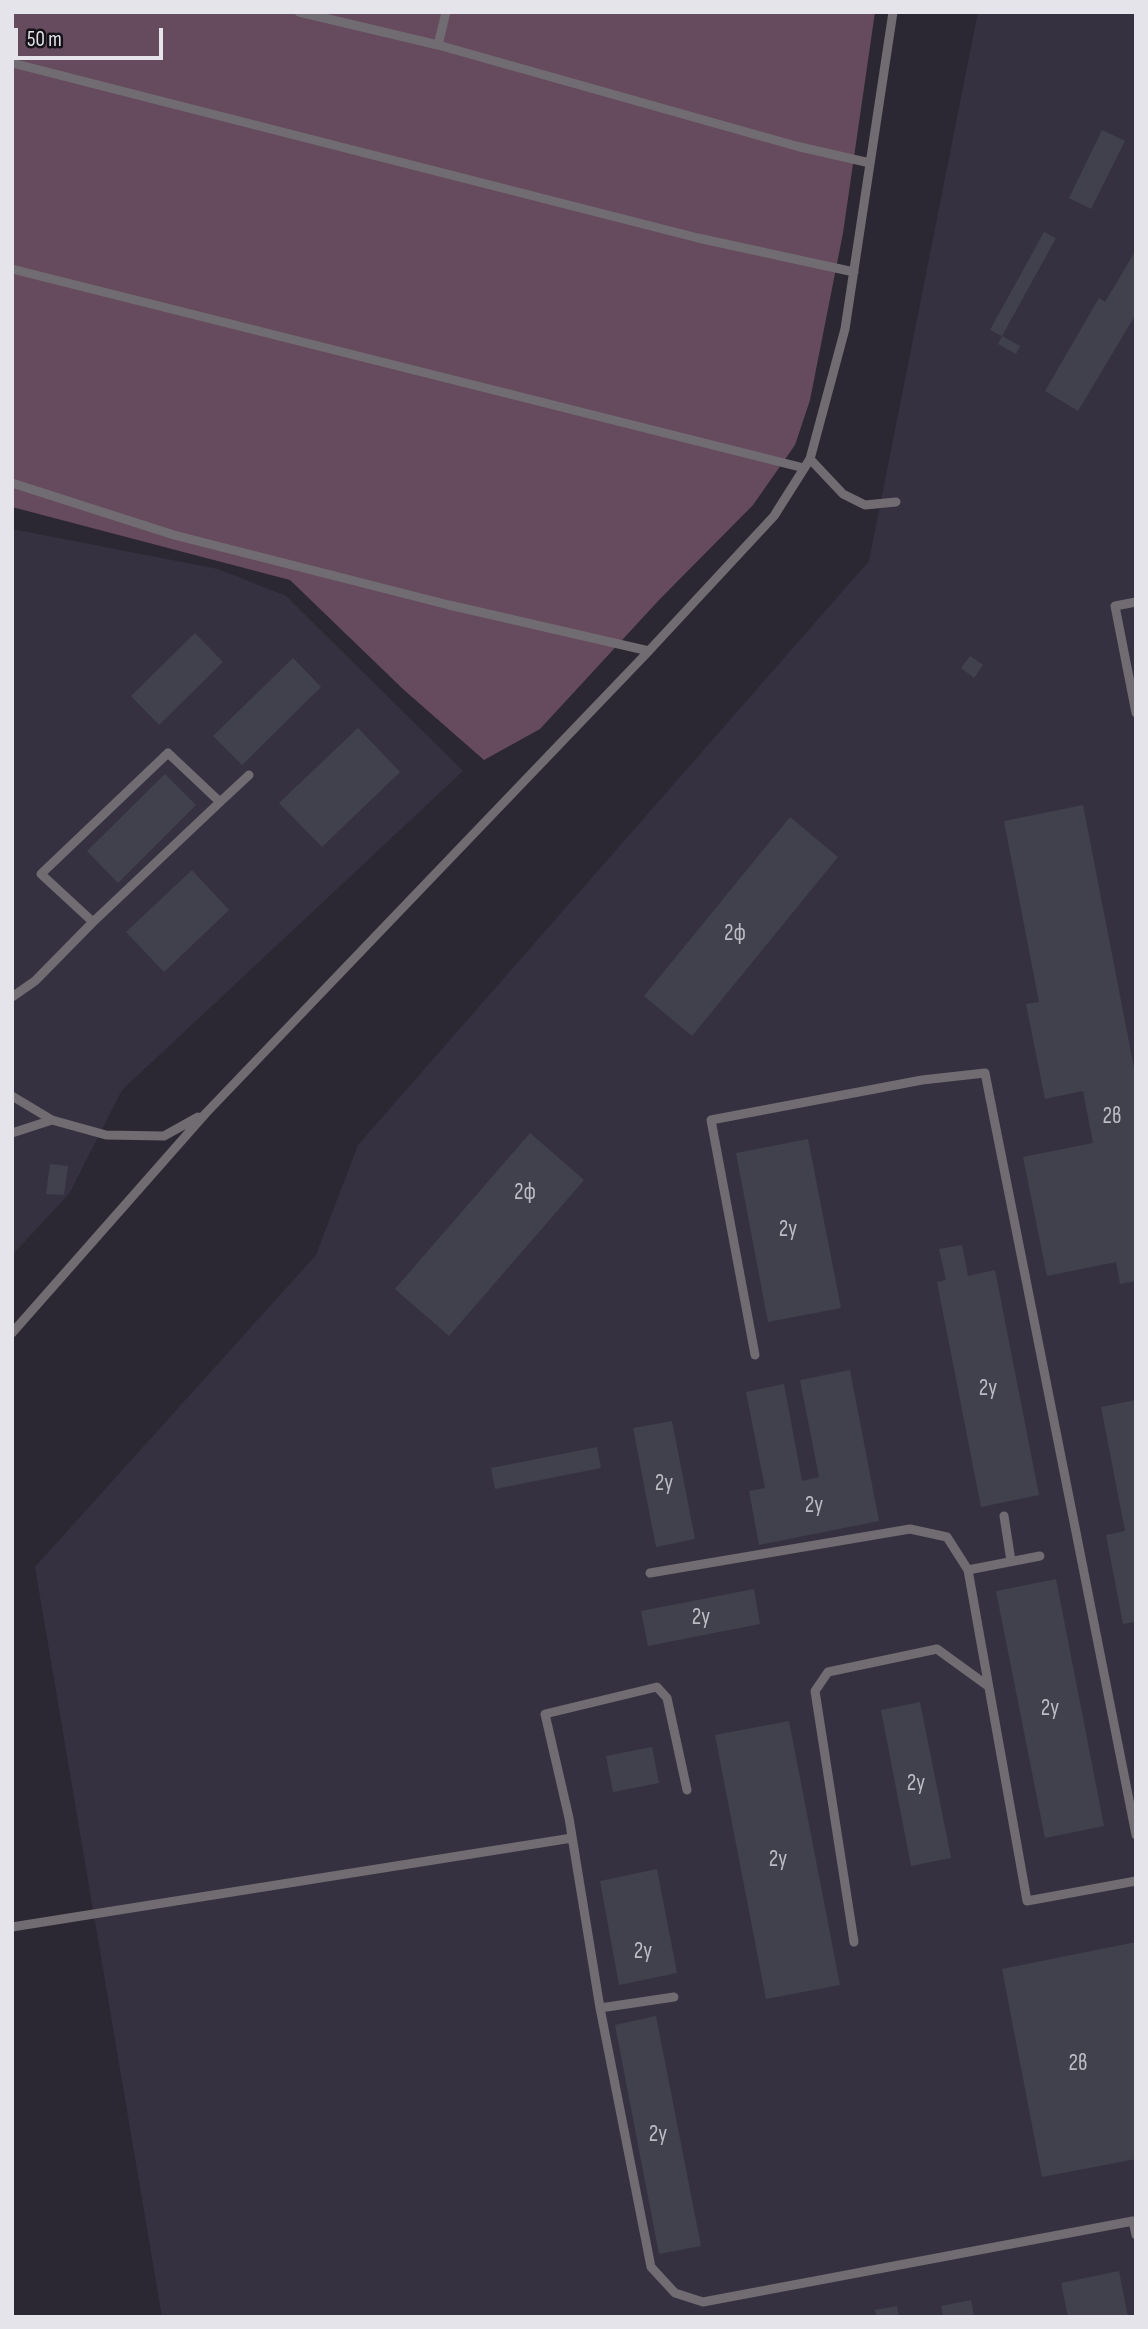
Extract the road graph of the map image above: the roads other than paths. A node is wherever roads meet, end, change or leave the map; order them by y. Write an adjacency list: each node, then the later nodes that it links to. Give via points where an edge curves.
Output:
1 (299, 12): 4 (lane)
2 (446, 12): 4 (lane)
3 (893, 12): 6 (lane)
4 (438, 45): 6 (lane)
5 (12, 63): 8 (lane, via 698,238)
6 (870, 163): 8 (lane)
7 (12, 269): 10 (lane)
8 (854, 272): 9 (lane, via 845,330)
9 (810, 458): 10 (lane); 12 (lane, via 843,494 865,505)
10 (804, 468): 14 (lane, via 775,516)
11 (12, 482): 14 (lane, via 174,535)
12 (896, 502)
13 (1136, 602): 15 (lane, via 1115,606)
14 (649, 651): 21 (lane)
15 (1136, 713)
16 (249, 775): 17 (lane)
17 (220, 802): 18 (lane); 18 (lane, via 168,753 41,874)
18 (93, 922): 19 (lane)
19 (12, 997)
20 (12, 1096): 22 (lane)
21 (206, 1113): 22 (lane, via 164,1136 106,1135); 24 (lane)
22 (52, 1120): 23 (lane)
23 (12, 1133)
24 (12, 1333)
25 (755, 1355): 33 (lane, via 711,1120 922,1080 985,1073)
26 (1004, 1516): 28 (lane)
27 (1040, 1556): 28 (lane)
28 (1011, 1561): 29 (lane)
29 (968, 1570): 30 (lane, via 947,1536 910,1529); 31 (lane)
30 (650, 1573)
31 (988, 1686): 35 (lane, via 1027,1900); 37 (lane, via 937,1649 828,1672 815,1691)
32 (687, 1790): 34 (lane, via 667,1698 657,1687 545,1714)
33 (1136, 1835)
34 (572, 1838): 36 (lane); 39 (lane)
35 (1136, 1881)
36 (12, 1927)
37 (854, 1942)
38 (674, 1997): 39 (lane)
39 (600, 2008): 40 (lane, via 651,2267 675,2292 703,2302)
40 (1134, 2221): 41 (lane)
41 (1136, 2235)

